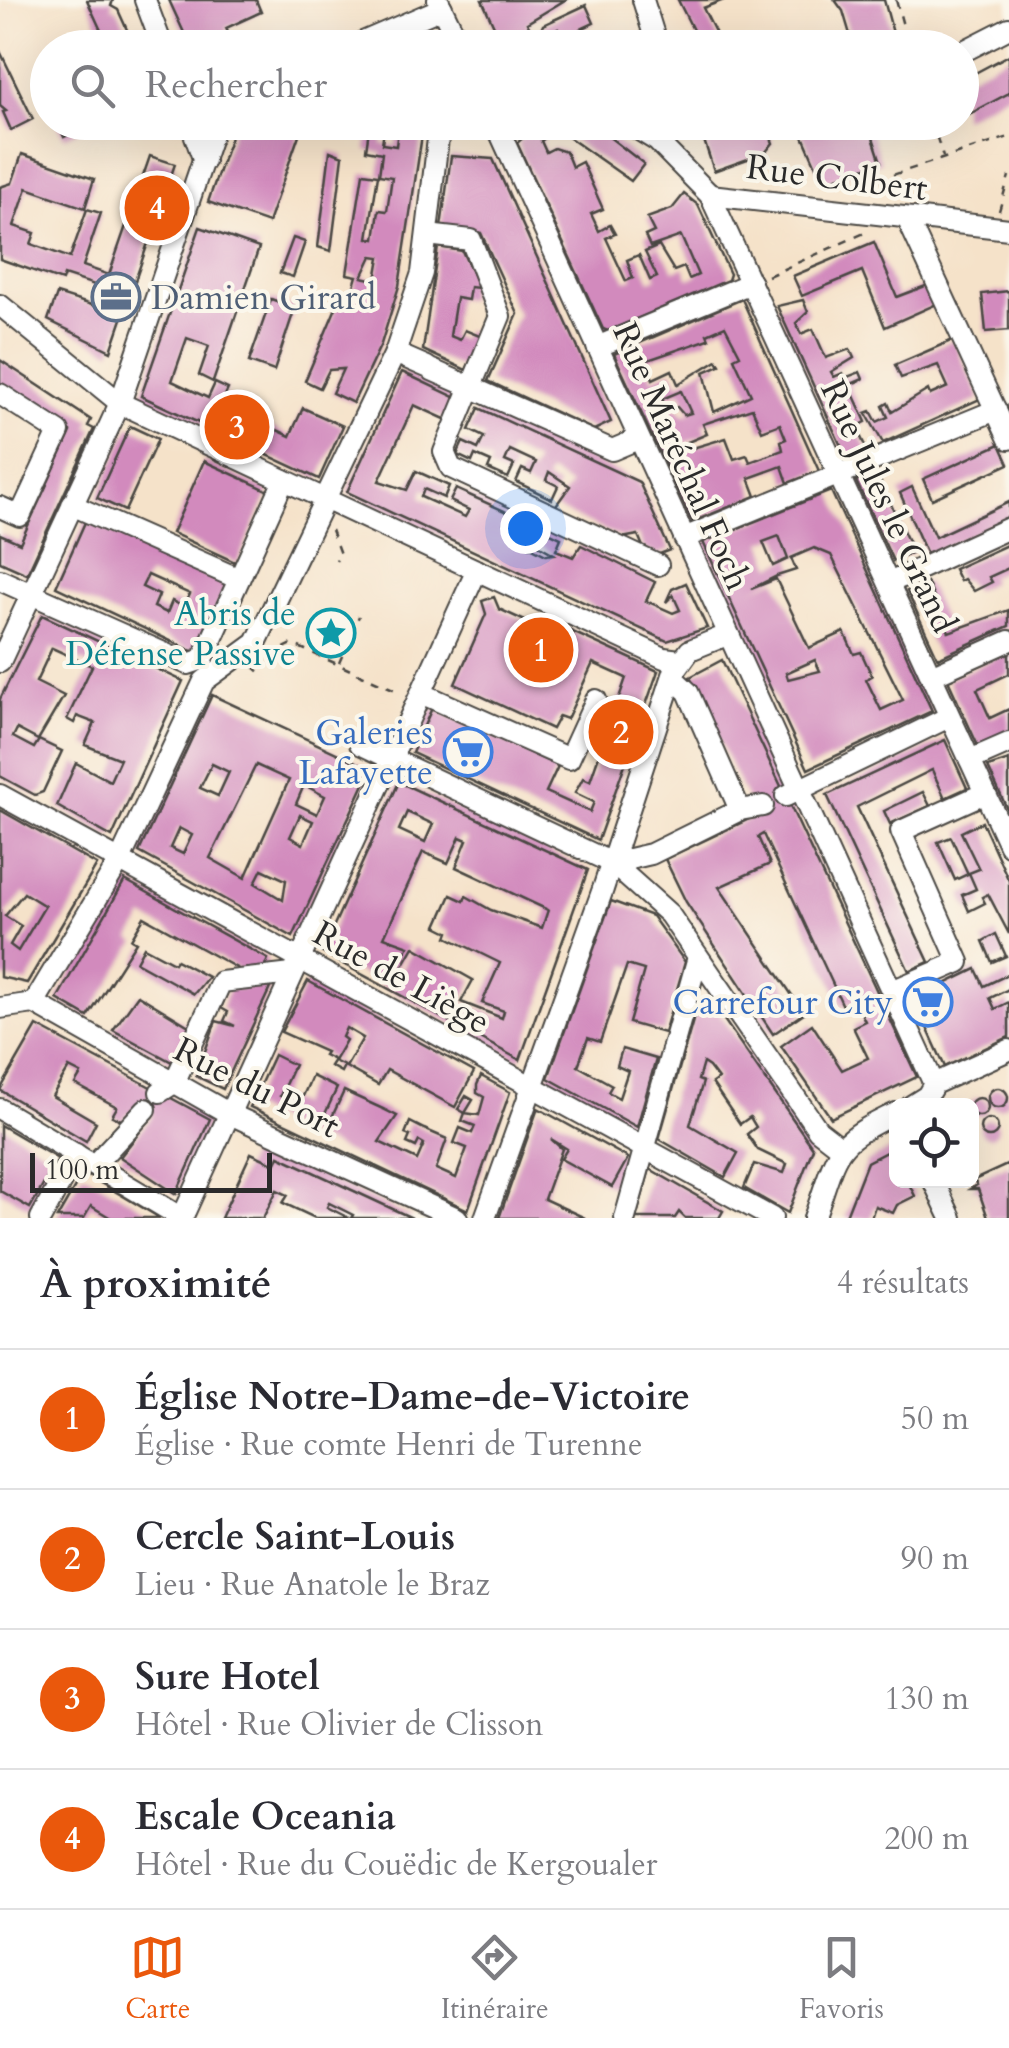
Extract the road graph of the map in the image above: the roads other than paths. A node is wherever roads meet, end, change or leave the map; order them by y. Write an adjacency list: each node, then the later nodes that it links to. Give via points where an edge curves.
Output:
1 (145, 0): 5 (street)
2 (643, 0): 8 (street)
3 (440, 4): 6 (street); 7 (street)
4 (1009, 28): 9 (street)
5 (156, 30)
6 (386, 30)
7 (452, 30)
8 (652, 30)
9 (979, 43)
10 (196, 140): 15 (street)
11 (210, 140): 15 (street)
12 (438, 140): 19 (street)
13 (503, 140): 22 (street, Rue Maréchal Foch)
14 (668, 140): 16 (street, Rue Colbert)
15 (204, 161): 26 (street)
16 (710, 194): 17 (street, Rue Colbert); 20 (street, Rue Jules le Grand)
17 (907, 218): 18 (street, Rue Colbert); 27 (street)
18 (1004, 221)
19 (427, 235): 23 (street); 24 (street, via 471,240 500,316)
20 (750, 283): 22 (street); 30 (street, Rue Jules le Grand)
21 (0, 305): 26 (street)
22 (597, 347): 28 (street, Rue Maréchal Foch)
23 (396, 353): 24 (street); 32 (street)
24 (474, 389): 28 (street, via 612,450); 37 (street, via 444,452 450,468)
25 (0, 394): 34 (street, via 59,432 20,516)
26 (120, 403): 31 (street); 33 (street)
27 (996, 410): 29 (street); 30 (street)
28 (638, 439): 36 (street, Rue Maréchal Foch)
29 (1009, 439)
30 (839, 475): 36 (street); 41 (street, Rue Jules le Grand)
31 (284, 480): 32 (street); 39 (street)
32 (333, 503): 38 (street); 61 (street, via 256,643 204,681)
33 (72, 505): 39 (street); 42 (street)
34 (0, 506)
35 (1009, 528): 41 (street)
36 (684, 538): 43 (street, Rue Maréchal Foch)
37 (658, 566)
38 (476, 570): 46 (street); 48 (street)
39 (239, 579): 42 (street, via 203,659 188,664)
40 (0, 580): 42 (street)
41 (888, 583): 47 (street, Rue Jules le Grand)
42 (34, 595): 45 (street)
43 (727, 635): 46 (street, via 690,650); 55 (street, Rue Maréchal Foch)
44 (1009, 640): 47 (street)
45 (0, 662)
46 (677, 670): 59 (street); 62 (street)
47 (932, 676): 50 (street, Rue Jules le Grand)
48 (421, 697): 49 (street, via 569,759); 53 (street)
49 (596, 700)
50 (949, 717): 54 (street, Rue Jules le Grand); 55 (street)
51 (1009, 742): 54 (street)
52 (360, 744): 53 (street)
53 (393, 760): 62 (street); 64 (street)
54 (970, 760): 56 (street, Rue Jules le Grand)
55 (792, 793): 65 (street, Rue Maréchal Foch)
56 (986, 794): 60 (street, Rue Jules le Grand); 65 (street, via 901,830 959,962)
57 (0, 795): 61 (street, Rue de Liège)
58 (764, 806): 59 (street)
59 (740, 810): 62 (street, via 651,854)
60 (1009, 846)
61 (120, 860): 64 (street, Rue de Liège); 66 (street)
62 (612, 863): 63 (street, via 669,914); 68 (street)
63 (698, 957): 76 (street); 77 (street, via 818,1130)
64 (296, 966): 68 (street, Rue de Liège); 70 (street, via 221,982); 74 (street)
65 (892, 991): 69 (street, Rue Maréchal Foch)
66 (18, 1007): 70 (street, Rue du Port)
67 (1009, 1050): 69 (street)
68 (532, 1084): 76 (street, Rue de Liège); 83 (street)
69 (934, 1084): 71 (street)
70 (167, 1087): 74 (street, Rue du Port)
71 (924, 1098)
72 (0, 1109): 78 (street)
73 (146, 1109): 78 (street)
74 (230, 1114): 81 (street); 82 (street, Rue du Port)
75 (889, 1116): 77 (street, via 851,1134)
76 (644, 1147): 84 (street); 85 (street, Rue de Liège)
77 (840, 1147): 86 (street)
78 (85, 1160): 80 (street); 81 (street)
79 (937, 1188): 87 (street)
80 (41, 1218)
81 (182, 1218)
82 (456, 1218)
83 (485, 1218)
84 (625, 1218)
85 (772, 1218)
86 (814, 1218)
87 (951, 1218)

